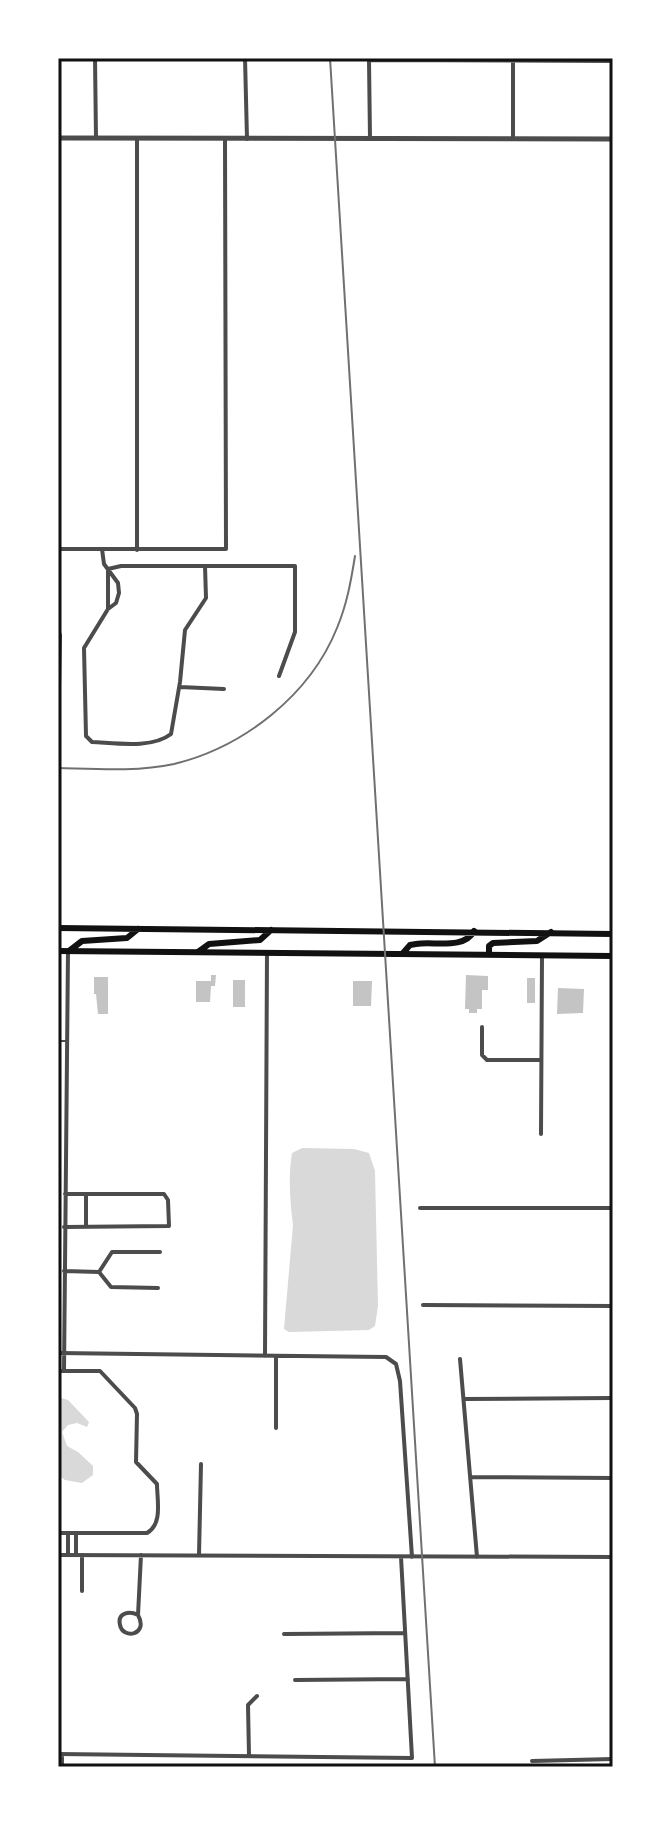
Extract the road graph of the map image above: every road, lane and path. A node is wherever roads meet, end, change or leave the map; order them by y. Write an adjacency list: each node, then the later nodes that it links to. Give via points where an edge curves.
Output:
1 (81, 58): 2 (street)
2 (95, 58): 3 (street); 9 (street)
3 (245, 58): 4 (street); 12 (street)
4 (307, 59)
5 (369, 59): 6 (street); 13 (street)
6 (513, 59): 7 (street); 14 (street)
7 (613, 61)
8 (58, 138): 9 (street)
9 (96, 138): 10 (street)
10 (137, 139): 11 (street); 18 (street)
11 (225, 139): 12 (street); 18 (street, via 226,549)
12 (247, 139): 13 (street)
13 (370, 139): 14 (street)
14 (513, 139): 15 (street)
15 (613, 139)
16 (58, 549): 17 (street)
17 (102, 549): 18 (street); 20 (street)
18 (137, 550)
19 (205, 566): 20 (street); 23 (street, via 295,566 295,632); 24 (street, via 206,598 186,628)
20 (108, 569): 21 (street); 21 (street, via 119,590)
21 (108, 609): 24 (street, via 84,648 88,740 133,743 165,738 172,731)
22 (58, 630): 26 (street)
23 (279, 676)
24 (180, 687): 25 (street)
25 (224, 689)
26 (58, 740)
27 (62, 928): 28 (main road); 33 (main road)
28 (138, 929): 29 (main road); 35 (main road, via 127,938 82,941)
29 (271, 930): 30 (main road); 36 (main road, via 260,940 209,944)
30 (474, 931): 31 (main road); 38 (main road, via 462,942 423,942)
31 (551, 932): 32 (main road); 39 (main road, via 537,941 493,943)
32 (613, 934)
33 (58, 937)
34 (58, 951): 35 (main road)
35 (68, 951): 36 (main road); 44 (street)
36 (198, 952): 37 (main road)
37 (267, 952): 38 (main road); 60 (street)
38 (403, 953): 39 (main road)
39 (489, 954): 40 (main road)
40 (542, 954): 41 (main road); 45 (street)
41 (613, 956)
42 (482, 1027): 45 (street, via 482,1055 487,1060)
43 (58, 1041): 44 (lane)
44 (67, 1041): 47 (street)
45 (541, 1060): 46 (street)
46 (541, 1134)
47 (65, 1194): 48 (street); 51 (street)
48 (86, 1194): 52 (street); 52 (street, via 164,1194 169,1226)
49 (420, 1208): 50 (street)
50 (613, 1208)
51 (64, 1227): 52 (street); 54 (street)
52 (86, 1227)
53 (160, 1252): 55 (street, via 112,1252)
54 (64, 1271): 55 (street); 59 (street)
55 (99, 1272): 56 (street, via 111,1287)
56 (158, 1288)
57 (423, 1305): 58 (street)
58 (613, 1306)
59 (61, 1353): 60 (street); 63 (street)
60 (265, 1356): 61 (street)
61 (276, 1356): 66 (street); 79 (street, via 386,1357 396,1364)
62 (460, 1359): 65 (street)
63 (61, 1371): 72 (street, via 100,1371 135,1408 136,1462 157,1484 154,1529)
64 (613, 1398): 65 (street)
65 (465, 1399): 68 (street)
66 (276, 1428)
67 (201, 1464): 77 (street)
68 (471, 1477): 69 (street); 80 (street)
69 (613, 1478)
70 (58, 1533): 71 (street)
71 (68, 1533): 72 (street); 74 (street)
72 (76, 1533): 75 (street)
73 (58, 1555): 74 (street)
74 (68, 1555): 75 (street)
75 (79, 1555): 76 (street); 82 (street)
76 (141, 1555): 77 (street); 83 (street)
77 (199, 1555): 78 (street)
78 (401, 1557): 79 (street); 84 (street)
79 (412, 1557): 80 (street)
80 (477, 1557): 81 (street)
81 (613, 1557)
82 (82, 1591)
83 (138, 1615): 83 (street, via 125,1613 123,1631 136,1633 141,1628)
84 (404, 1633): 85 (street); 86 (street)
85 (284, 1634)
86 (408, 1679): 87 (street); 90 (street, via 412,1758)
87 (295, 1680)
88 (257, 1696): 90 (street, via 248,1705)
89 (60, 1754): 90 (street); 93 (street)
90 (249, 1756)
91 (613, 1759): 92 (street)
92 (532, 1761)
93 (62, 1767)

